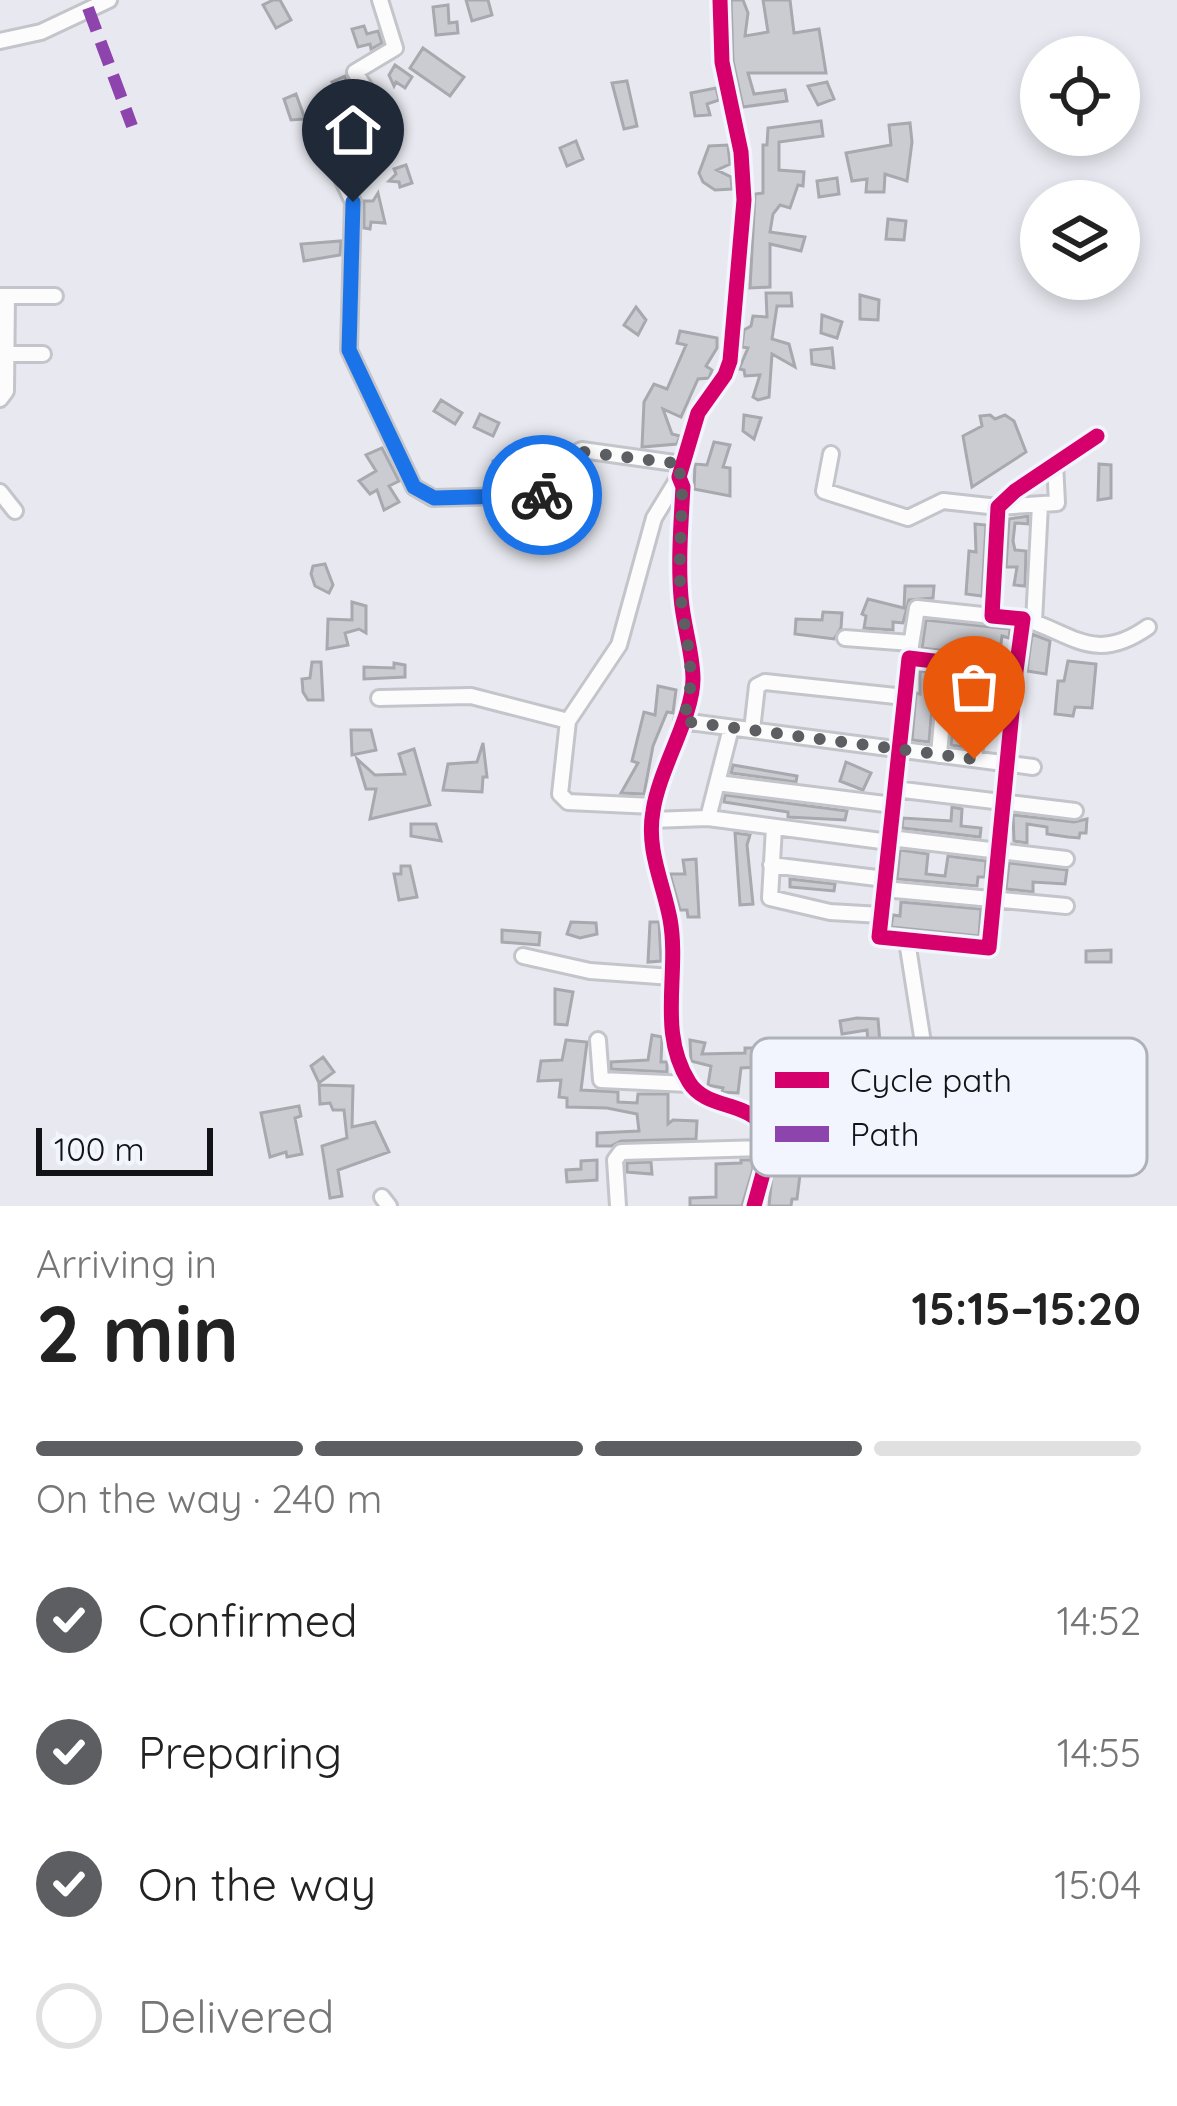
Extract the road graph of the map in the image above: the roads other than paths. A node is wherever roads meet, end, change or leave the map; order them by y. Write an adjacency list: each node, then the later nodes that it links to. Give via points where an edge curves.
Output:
1 (109, 0): 4 (street)
2 (380, 0): 13 (street, via 395,48 355,72 383,126 332,157 353,202 349,350 414,487 434,498 542,495 568,456 582,450)
3 (720, 0): 13 (street, via 744,200 730,361 698,413)
4 (0, 41)
5 (3, 296): 6 (street); 7 (street)
6 (56, 296)
7 (3, 354): 8 (street); 9 (street)
8 (44, 354)
9 (0, 399)
10 (1097, 436): 12 (street)
11 (831, 454): 16 (street, via 827,493 908,518 943,501)
12 (1055, 463): 15 (street, via 1057,503); 16 (street)
13 (681, 471): 28 (street, via 654,518 619,645); 29 (street, via 680,583 693,676)
14 (0, 492): 17 (street)
15 (1040, 506): 16 (street); 19 (street)
16 (998, 507): 18 (street)
17 (15, 512)
18 (992, 616): 19 (street); 22 (street, via 916,608)
19 (1028, 620): 20 (street, via 1081,644 1123,642); 25 (street)
20 (1148, 627)
21 (845, 638): 22 (street)
22 (910, 651): 23 (street); 26 (street)
23 (946, 662): 24 (street); 33 (street)
24 (983, 669): 25 (street); 34 (street)
25 (1016, 671): 35 (street)
26 (905, 697): 31 (street, via 765,682 757,686); 32 (street)
27 (379, 698): 28 (street, via 471,696)
28 (568, 721): 41 (street, via 562,799)
29 (682, 721): 30 (street); 41 (street)
30 (731, 728): 31 (street); 37 (street)
31 (752, 730): 32 (street)
32 (899, 749): 33 (street); 38 (street)
33 (938, 754): 34 (street)
34 (974, 759): 35 (street)
35 (1009, 764): 36 (street); 39 (street)
36 (1033, 767)
37 (717, 783): 38 (street); 42 (street)
38 (894, 797): 39 (street); 44 (street)
39 (1005, 804): 40 (street); 45 (street)
40 (1075, 811)
41 (652, 813): 42 (street); 54 (street)
42 (708, 818): 43 (street)
43 (774, 827): 44 (street); 47 (street)
44 (889, 840): 45 (street); 48 (street)
45 (1000, 851): 46 (street); 49 (street)
46 (1066, 859)
47 (771, 865): 48 (street); 51 (street, via 772,899)
48 (885, 884): 49 (street); 51 (street)
49 (995, 899): 50 (street); 52 (street, via 989,948)
50 (1066, 906)
51 (881, 915): 52 (street, via 879,937)
52 (907, 940): 55 (street)
53 (523, 956): 54 (street)
54 (672, 977): 57 (street, via 672,1036)
55 (922, 1038)
56 (598, 1040): 57 (street, via 601,1081)
57 (689, 1084): 58 (street)
58 (751, 1115)
59 (751, 1148): 61 (street, via 621,1152)
60 (763, 1176): 62 (street)
61 (618, 1206)
62 (754, 1206)

